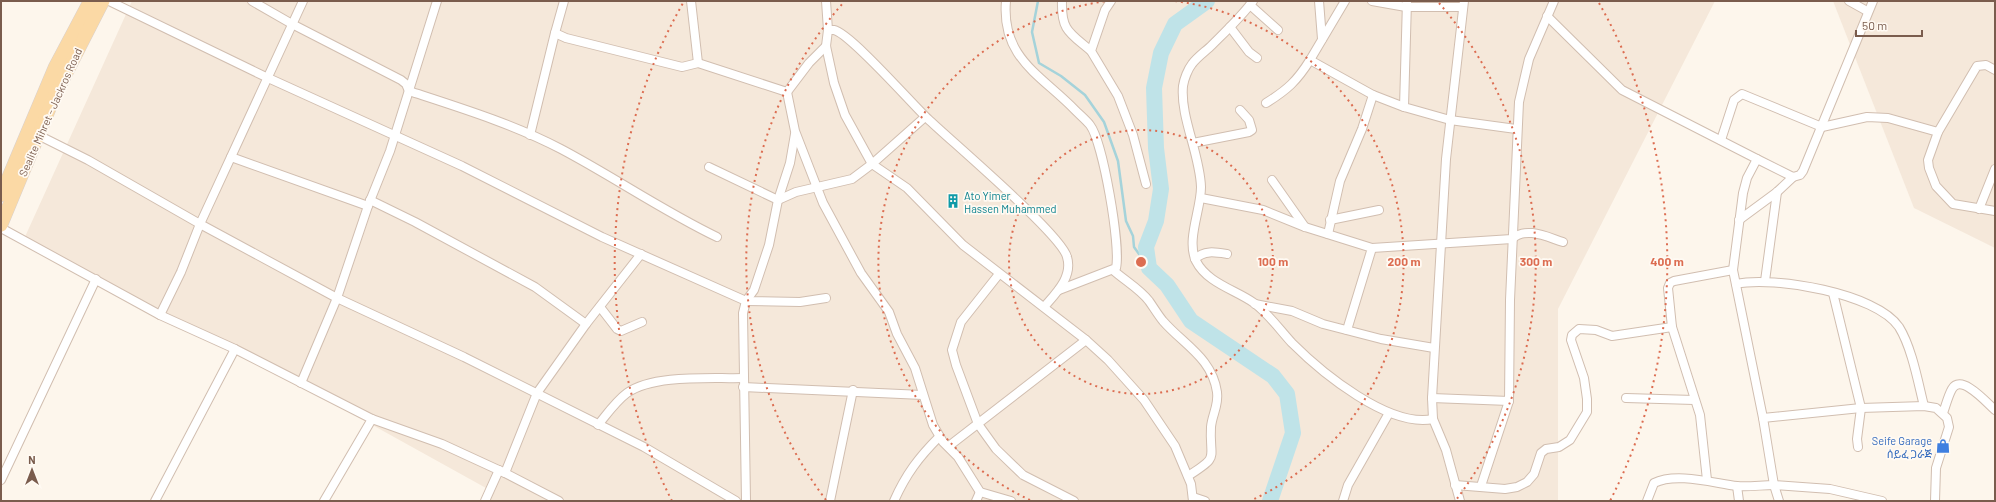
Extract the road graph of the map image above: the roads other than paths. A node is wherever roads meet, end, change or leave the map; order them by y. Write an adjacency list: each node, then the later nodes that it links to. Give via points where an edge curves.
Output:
1 (90, 1): 65 (main road, via 55,67)
2 (103, 1): 50 (main road, Sealite Mihret - Jackros Road, via 67,70)
3 (109, 1): 37 (street)
4 (252, 1): 25 (street)
5 (303, 1): 25 (street)
6 (437, 1): 38 (street)
7 (564, 1): 29 (street)
8 (691, 1): 35 (street)
9 (826, 1): 27 (street)
10 (1006, 1): 87 (street, via 1006,27 1010,42 1034,74 1076,111 1090,125 1096,136 1113,217 1117,265)
11 (1062, 1): 32 (street, via 1063,23 1068,31)
12 (1111, 1): 32 (street)
13 (1319, 1): 30 (street)
14 (1345, 1): 30 (street)
15 (1372, 1): 20 (street)
16 (1554, 1): 24 (street)
17 (1849, 1): 22 (street)
18 (1873, 1): 23 (street)
19 (1251, 3): 26 (street); 28 (street)
20 (1406, 4): 21 (street); 42 (street)
21 (1464, 4): 45 (street)
22 (1858, 4): 23 (street)
23 (1868, 10): 46 (street)
24 (1547, 16): 47 (street, via 1529,59); 53 (street, via 1622,90)
25 (292, 24): 37 (street); 38 (street, via 401,80)
26 (1230, 27): 33 (street, via 1249,52); 54 (street, via 1192,64 1186,74 1183,86 1184,107)
27 (828, 30): 31 (street); 44 (street, via 844,35)
28 (1278, 30)
29 (555, 34): 35 (street, via 682,67); 52 (street)
30 (1322, 39): 34 (street)
31 (826, 46): 39 (street); 57 (street, via 834,83 846,114)
32 (1091, 51): 62 (street, via 1118,96)
33 (1257, 58)
34 (1310, 60): 40 (street); 41 (street, via 1297,80)
35 (698, 63): 39 (street)
36 (1995, 70): 49 (street, via 1986,65 1977,66)
37 (266, 77): 51 (street); 55 (street)
38 (409, 91): 51 (street); 52 (street, via 494,119)
39 (787, 92): 48 (street)
40 (1373, 95): 42 (street); 72 (street, via 1340,181)
41 (1266, 104)
42 (1404, 107): 45 (street)
43 (1240, 110): 54 (street, via 1249,120 1252,130)
44 (925, 117): 57 (street); 93 (street, via 1040,223 1065,252 1068,268 1066,279)
45 (1450, 120): 47 (street); 82 (street)
46 (1822, 127): 49 (street, via 1867,117 1888,118); 53 (street, via 1742,94 1734,100); 60 (street, via 1800,175)
47 (1516, 129): 80 (street)
48 (795, 131): 63 (street); 67 (street, via 790,163)
49 (1938, 132): 69 (street, via 1928,160 1936,186 1953,204)
50 (38, 135): 74 (main road, Sealite Mihret - Jackros Road); 75 (street, via 88,160)
51 (394, 135): 68 (street); 84 (street)
52 (530, 135): 79 (street, via 562,149 684,221)
53 (1721, 140): 56 (street)
54 (1193, 143): 66 (street, via 1200,174)
55 (231, 157): 68 (street); 75 (street)
56 (1756, 159): 60 (street); 73 (street, via 1747,178)
57 (872, 164): 63 (street, via 852,179); 89 (street, via 907,188 963,245)
58 (709, 167): 67 (street)
59 (1995, 169): 69 (street)
60 (1793, 177): 64 (street)
61 (1272, 180): 76 (street)
62 (1146, 184)
63 (816, 189): 67 (street, via 796,192); 114 (street, via 861,273 889,312 897,334 916,368)
64 (1777, 192): 73 (street); 91 (street)
65 (1, 195)
66 (1200, 198): 76 (street, via 1263,210); 86 (street, via 1193,246)
67 (778, 200): 97 (street, via 769,245 754,290)
68 (369, 203): 95 (street); 103 (street, via 415,222 535,287)
69 (1979, 209): 71 (street)
70 (1378, 210): 72 (street)
71 (1995, 211)
72 (1330, 220): 78 (street)
73 (1739, 220): 88 (street)
74 (1, 224)
75 (200, 224): 95 (street); 101 (street)
76 (1305, 227): 78 (street)
77 (1, 228): 90 (street)
78 (1328, 234): 83 (street)
79 (717, 237)
80 (1512, 239): 81 (street, via 1526,232); 82 (street); 118 (street)
81 (1563, 242)
82 (1442, 243): 83 (street); 107 (street)
83 (1372, 248): 105 (street)
84 (641, 254): 97 (street); 100 (street)
85 (1227, 254): 86 (street, via 1213,252)
86 (1195, 259): 98 (street, via 1210,277)
87 (1113, 270): 93 (street, via 1099,273); 133 (street, via 1146,298 1162,320 1193,348 1204,362 1216,386 1217,407 1212,423 1212,457 1203,467)
88 (1733, 270): 92 (street); 104 (street, via 1670,283 1668,288)
89 (999, 274): 99 (street); 127 (street, via 961,322 952,350 969,405)
90 (96, 279): 101 (street); 134 (street)
91 (1765, 281): 92 (street); 94 (street, via 1792,283)
92 (1736, 284): 125 (street)
93 (1059, 290): 99 (street)
94 (1833, 293): 119 (street, via 1887,314 1899,328 1907,344); 120 (street)
95 (337, 298): 110 (street); 113 (street)
96 (826, 298): 97 (street, via 800,302)
97 (746, 301): 109 (street, via 743,313)
98 (1255, 304): 105 (street, via 1292,311 1323,324); 122 (street, via 1293,344 1325,371 1360,397)
99 (1044, 306): 106 (street)
100 (600, 307): 102 (street, via 621,331); 103 (street)
101 (160, 315): 108 (street)
102 (642, 322)
103 (586, 324): 113 (street)
104 (1672, 327): 117 (street); 138 (street, via 1612,336 1588,329 1578,329 1574,332 1571,340 1584,378 1587,399 1587,412 1579,427 1570,440 1541,453 1534,474 1527,482 1506,489)
105 (1347, 330): 107 (street)
106 (1086, 340): 127 (street); 133 (street, via 1144,400 1176,446)
107 (1434, 348): 115 (street)
108 (235, 349): 110 (street); 142 (street)
109 (743, 378): 111 (street); 128 (street, via 675,380 639,387 619,400)
110 (301, 383): 126 (street)
111 (743, 387): 112 (street); 147 (street)
112 (853, 390): 114 (street); 148 (street)
113 (537, 393): 128 (street); 132 (street)
114 (923, 395): 129 (street)
115 (1432, 398): 118 (street); 124 (street)
116 (1626, 398): 117 (street)
117 (1694, 400): 135 (street, via 1700,415)
118 (1509, 401): 138 (street)
119 (1924, 406): 120 (street); 123 (street, via 1936,408)
120 (1861, 408): 125 (street); 131 (street)
121 (1995, 410): 123 (street, via 1970,388 1958,384 1952,388)
122 (1389, 413): 124 (street, via 1412,420); 154 (street, via 1348,485)
123 (1943, 413): 160 (street, via 1949,427 1936,468)
124 (1434, 418): 136 (street)
125 (1764, 418): 137 (street)
126 (372, 419): 132 (street, via 442,444); 143 (street)
127 (978, 424): 130 (street); 152 (street, via 996,449 1023,475)
128 (598, 425): 146 (street, via 644,448)
129 (939, 437): 130 (street); 149 (street, via 920,456 903,481)
130 (949, 446): 140 (street)
131 (1858, 447)
132 (502, 471): 144 (street); 145 (street)
133 (1188, 476): 141 (street)
134 (1, 480)
135 (1707, 480): 139 (street); 156 (street, via 1661,479 1654,482)
136 (1455, 485): 138 (street); 155 (street)
137 (1774, 485): 139 (street); 158 (street); 159 (street, via 1830,489)
138 (1481, 486)
139 (1737, 486): 157 (street)
140 (980, 492): 150 (street); 151 (street)
141 (1193, 499): 153 (street)
142 (154, 501)
143 (324, 501)
144 (485, 501)
145 (559, 501)
146 (736, 501)
147 (746, 501)
148 (830, 501)
149 (894, 501)
150 (976, 501)
151 (1011, 501)
152 (1074, 501)
153 (1205, 501)
154 (1342, 501)
155 (1460, 501)
156 (1647, 501)
157 (1739, 501)
158 (1779, 501)
159 (1882, 501)
160 (1935, 501)

